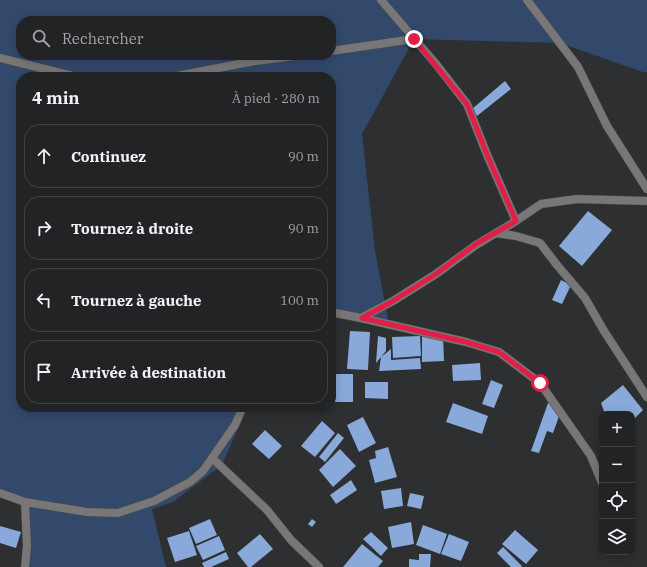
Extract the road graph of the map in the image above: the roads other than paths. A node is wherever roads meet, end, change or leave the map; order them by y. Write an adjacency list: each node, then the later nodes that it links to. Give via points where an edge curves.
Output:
1 (381, 0): 3 (street)
2 (527, 0): 9 (street, via 578,67 607,126)
3 (414, 39): 4 (street); 11 (street, via 467,104)
4 (336, 50)
5 (0, 58): 7 (street)
6 (264, 60): 8 (street)
7 (57, 72)
8 (198, 72)
9 (647, 189)
10 (647, 201): 11 (street, via 577,199 541,204)
11 (516, 221): 12 (street)
12 (496, 233): 14 (street, via 476,244 436,274); 15 (street, via 540,243 585,298)
13 (336, 313): 14 (street)
14 (362, 318): 18 (street, via 499,352 540,383 592,456)
15 (647, 397)
16 (241, 412): 17 (street)
17 (212, 458): 20 (street, via 203,471 190,482 154,501 118,513 87,512); 22 (street, via 267,510 291,540)
18 (599, 475)
19 (0, 493): 20 (street)
20 (25, 502): 21 (street)
21 (25, 567)
22 (319, 567)

